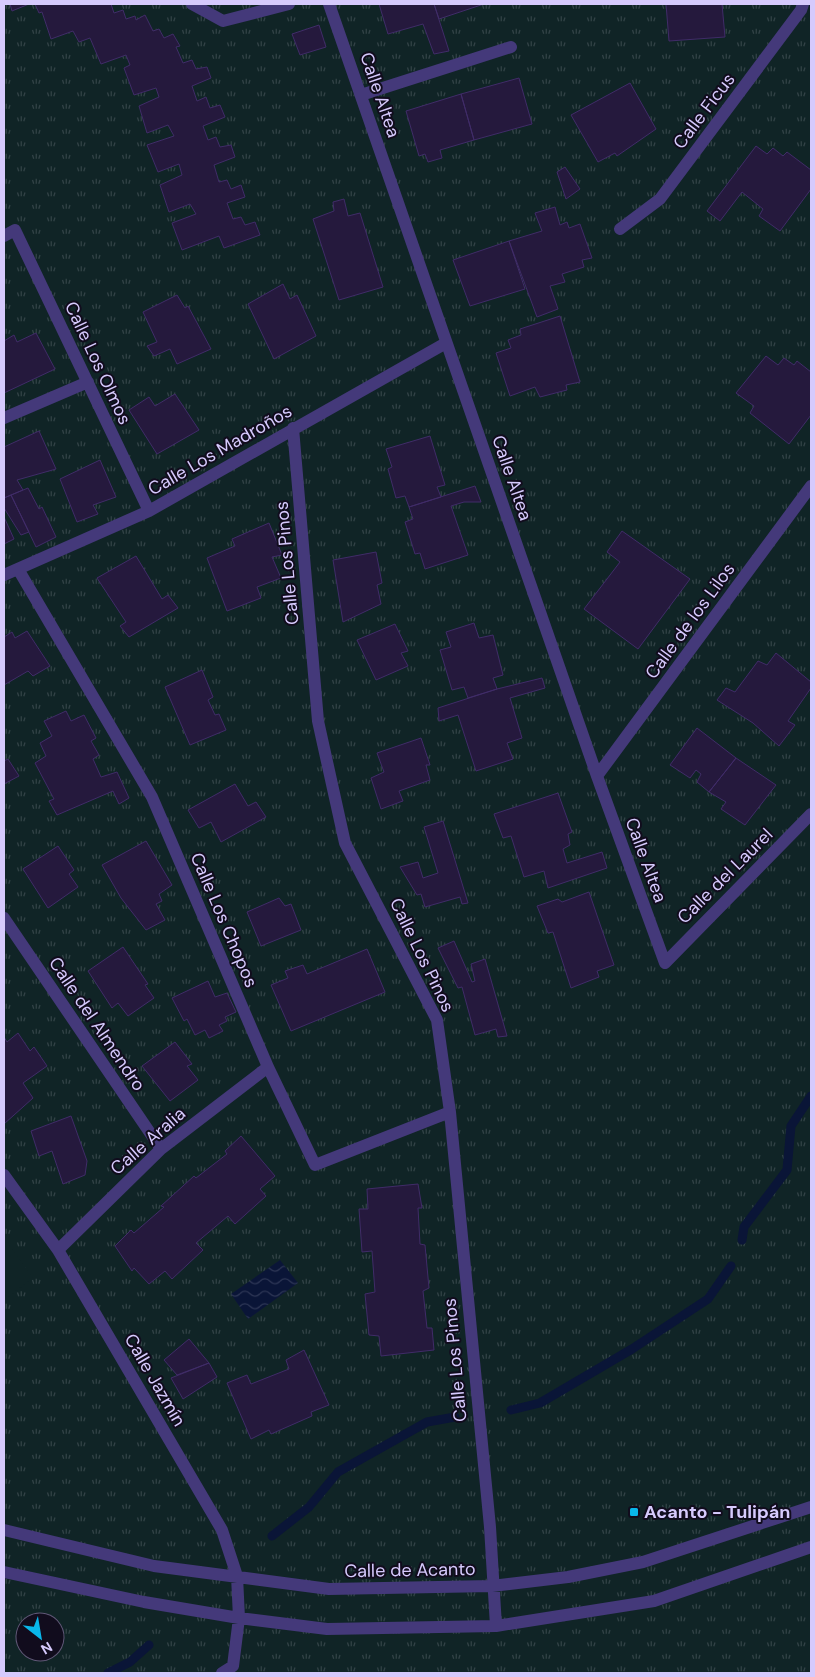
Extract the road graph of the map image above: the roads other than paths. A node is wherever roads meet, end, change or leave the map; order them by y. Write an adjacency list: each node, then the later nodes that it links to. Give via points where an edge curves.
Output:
1 (192, 4): 2 (street, via 223,22)
2 (289, 4)
3 (329, 4): 6 (street, Calle Altea)
4 (803, 4): 7 (street, Calle Ficus, via 660,199)
5 (511, 47): 6 (street)
6 (361, 95): 9 (street, Calle Altea)
7 (620, 229)
8 (4, 236): 10 (street, Calle Los Olmos, via 15,230)
9 (446, 343): 12 (street, Calle Los Madroños); 17 (street, Calle Altea)
10 (88, 382): 11 (street); 14 (street, Calle Los Olmos)
11 (4, 418)
12 (293, 428): 14 (street, Calle Los Madroños); 22 (street, Calle Los Pinos, via 318,721 345,843 437,1020)
13 (811, 486): 17 (street, Calle de los Lilos)
14 (149, 511): 15 (street, Calle Los Madroños)
15 (18, 569): 16 (street, Calle Los Madroños); 21 (street, Calle Los Chopos, via 152,796)
16 (4, 575)
17 (597, 776): 20 (street, Calle Altea)
18 (811, 814): 20 (street, Calle del Laurel)
19 (4, 918): 23 (street, Calle del Almendro)
20 (664, 963)
21 (268, 1067): 22 (street, Calle Los Chopos, via 315,1165); 23 (street, Calle Aralia)
22 (450, 1112): 31 (street, Calle Los Pinos, via 490,1527)
23 (161, 1149): 25 (street, Calle Aralia)
24 (4, 1175): 25 (street, Calle Jazmín)
25 (58, 1250): 30 (street, Calle Jazmín, via 222,1530)
26 (811, 1507): 31 (street, Calle de Acanto, via 643,1562)
27 (4, 1530): 30 (street, Calle de Acanto, via 154,1566)
28 (811, 1547): 33 (street, via 654,1601)
29 (4, 1572): 32 (street, via 144,1602)
30 (238, 1576): 31 (street, Calle de Acanto, via 329,1589); 32 (street, Calle Jazmín)
31 (492, 1586): 33 (street, Calle Los Pinos)
32 (239, 1618): 33 (street, via 327,1629); 34 (street, Calle Jazmín, via 233,1666)
33 (496, 1626)
34 (222, 1673)

